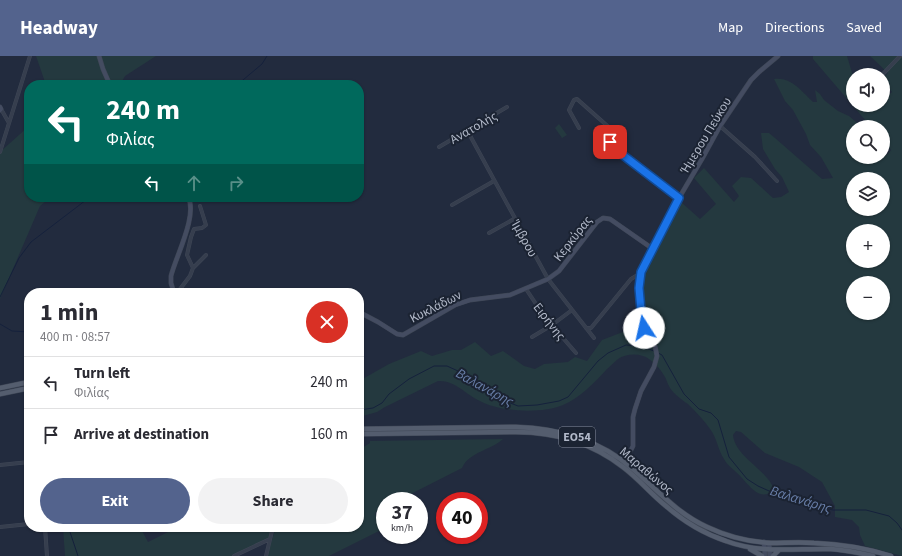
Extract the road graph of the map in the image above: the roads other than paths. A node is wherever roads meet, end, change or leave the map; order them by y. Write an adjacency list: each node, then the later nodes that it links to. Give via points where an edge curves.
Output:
1 (30, 56): 9 (street)
2 (99, 56): 6 (street)
3 (778, 56): 10 (street, Ήμερου Πεύκου, via 751,80)
4 (900, 56): 5 (street)
5 (889, 68)
6 (108, 80)
7 (507, 107): 12 (street, Ανατολής)
8 (0, 108): 9 (street)
9 (9, 122): 14 (street)
10 (720, 126): 16 (street, via 755,157); 17 (street, Ήμερου Πεύκου)
11 (579, 128): 17 (street, via 569,110 577,99 612,130 614,133 611,146)
12 (467, 130): 13 (street, Ανατολής); 15 (street, Ίμβρου)
13 (439, 147)
14 (0, 152)
15 (494, 181): 19 (street); 21 (street, Ίμβρου)
16 (777, 182)
17 (679, 198): 23 (street, Ήμερου Πεύκου)
18 (190, 202): 28 (street, via 188,227 171,276)
19 (452, 205)
20 (200, 206): 25 (street, via 206,225 194,229 190,237 187,255)
21 (514, 219): 22 (street); 27 (street, Ίμβρου)
22 (490, 233)
23 (653, 249): 26 (street, Ήμερου Πεύκου); 27 (street, Κερκύρας, via 610,219 603,218 597,222 559,271)
24 (206, 255): 25 (street)
25 (193, 268): 29 (street)
26 (641, 272): 34 (street, via 631,279 591,328); 44 (street, Ήμερου Πεύκου, via 639,288 642,322 654,344 657,356 635,409 633,446)
27 (548, 279): 30 (street, Κερκύρας); 31 (street, Ίμβρου)
28 (172, 288)
29 (181, 288)
30 (526, 289): 32 (street, Κυκλάδων, via 510,295 470,300 455,305 403,335); 33 (street, Ειρήνης)
31 (572, 310): 33 (street); 34 (street, Ίμβρου)
32 (364, 315)
33 (552, 325): 35 (street); 37 (street, Ειρήνης)
34 (586, 328): 36 (street, Ίμβρου)
35 (532, 337)
36 (594, 338)
37 (576, 353)
38 (24, 383): 39 (main road)
39 (0, 388)
40 (24, 389): 41 (main road)
41 (0, 394)
42 (364, 429): 44 (main road, Μαραθώνος / ΕΟ54, via 540,428 566,433 584,440)
43 (364, 434): 53 (main road, Μαραθώνος / ΕΟ54, via 523,432 565,438 589,447 618,464 667,507 690,523 719,538)
44 (622, 460): 52 (main road, Μαραθώνος / ΕΟ54, via 670,503 696,522 722,533)
45 (24, 463): 46 (street)
46 (0, 465)
47 (24, 525): 48 (street)
48 (0, 527)
49 (45, 532): 56 (street)
50 (272, 532): 51 (street)
51 (270, 539): 57 (street); 58 (street)
52 (767, 543): 54 (street); 63 (main road, Μαραθώνος / ΕΟ54, via 845,546)
53 (745, 546): 54 (main road, Μαραθώνος / ΕΟ54); 59 (main road)
54 (767, 550): 55 (main road, Μαραθώνος / ΕΟ54); 60 (street); 61 (street)
55 (779, 550): 61 (main road); 62 (main road, Μαραθώνος / ΕΟ54, via 831,550)
56 (47, 556)
57 (234, 556)
58 (266, 556)
59 (762, 556)
60 (765, 556)
61 (771, 556)
62 (873, 556)
63 (891, 556)

